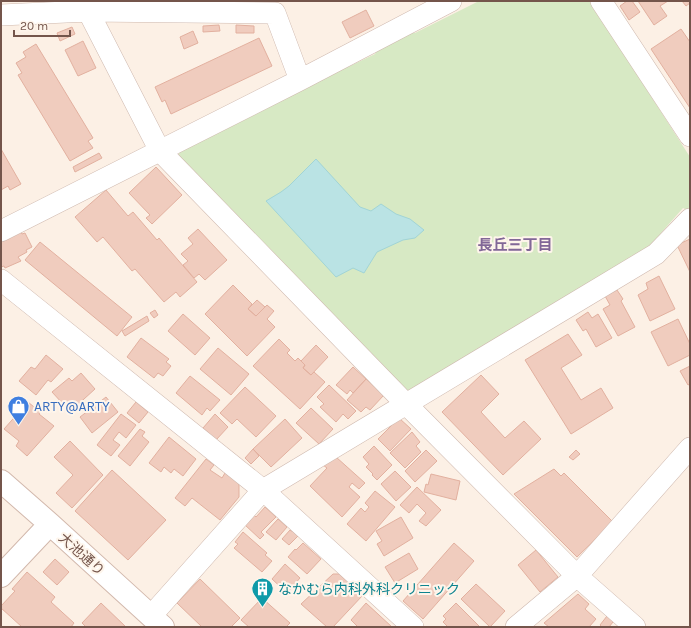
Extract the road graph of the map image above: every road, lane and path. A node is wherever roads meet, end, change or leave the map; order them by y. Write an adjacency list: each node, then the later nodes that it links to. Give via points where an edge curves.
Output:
1 (451, 1): 5 (street)
2 (601, 1): 6 (street)
3 (87, 4): 4 (street); 5 (street, via 276,13); 7 (street)
4 (1, 15)
5 (300, 80): 7 (street)
6 (690, 136)
7 (160, 151): 9 (street); 11 (street)
8 (690, 219): 11 (street, via 656,254)
9 (1, 231)
10 (1, 280): 14 (street)
11 (406, 404): 14 (street); 17 (street)
12 (690, 448): 17 (street)
13 (1, 481): 15 (street, 大池通り)
14 (263, 490): 18 (street); 19 (street)
15 (50, 524): 16 (street); 18 (street, 大池通り)
16 (1, 576)
17 (577, 576): 20 (street); 21 (street)
18 (157, 622)
19 (413, 627)
20 (516, 627)
21 (635, 627)

